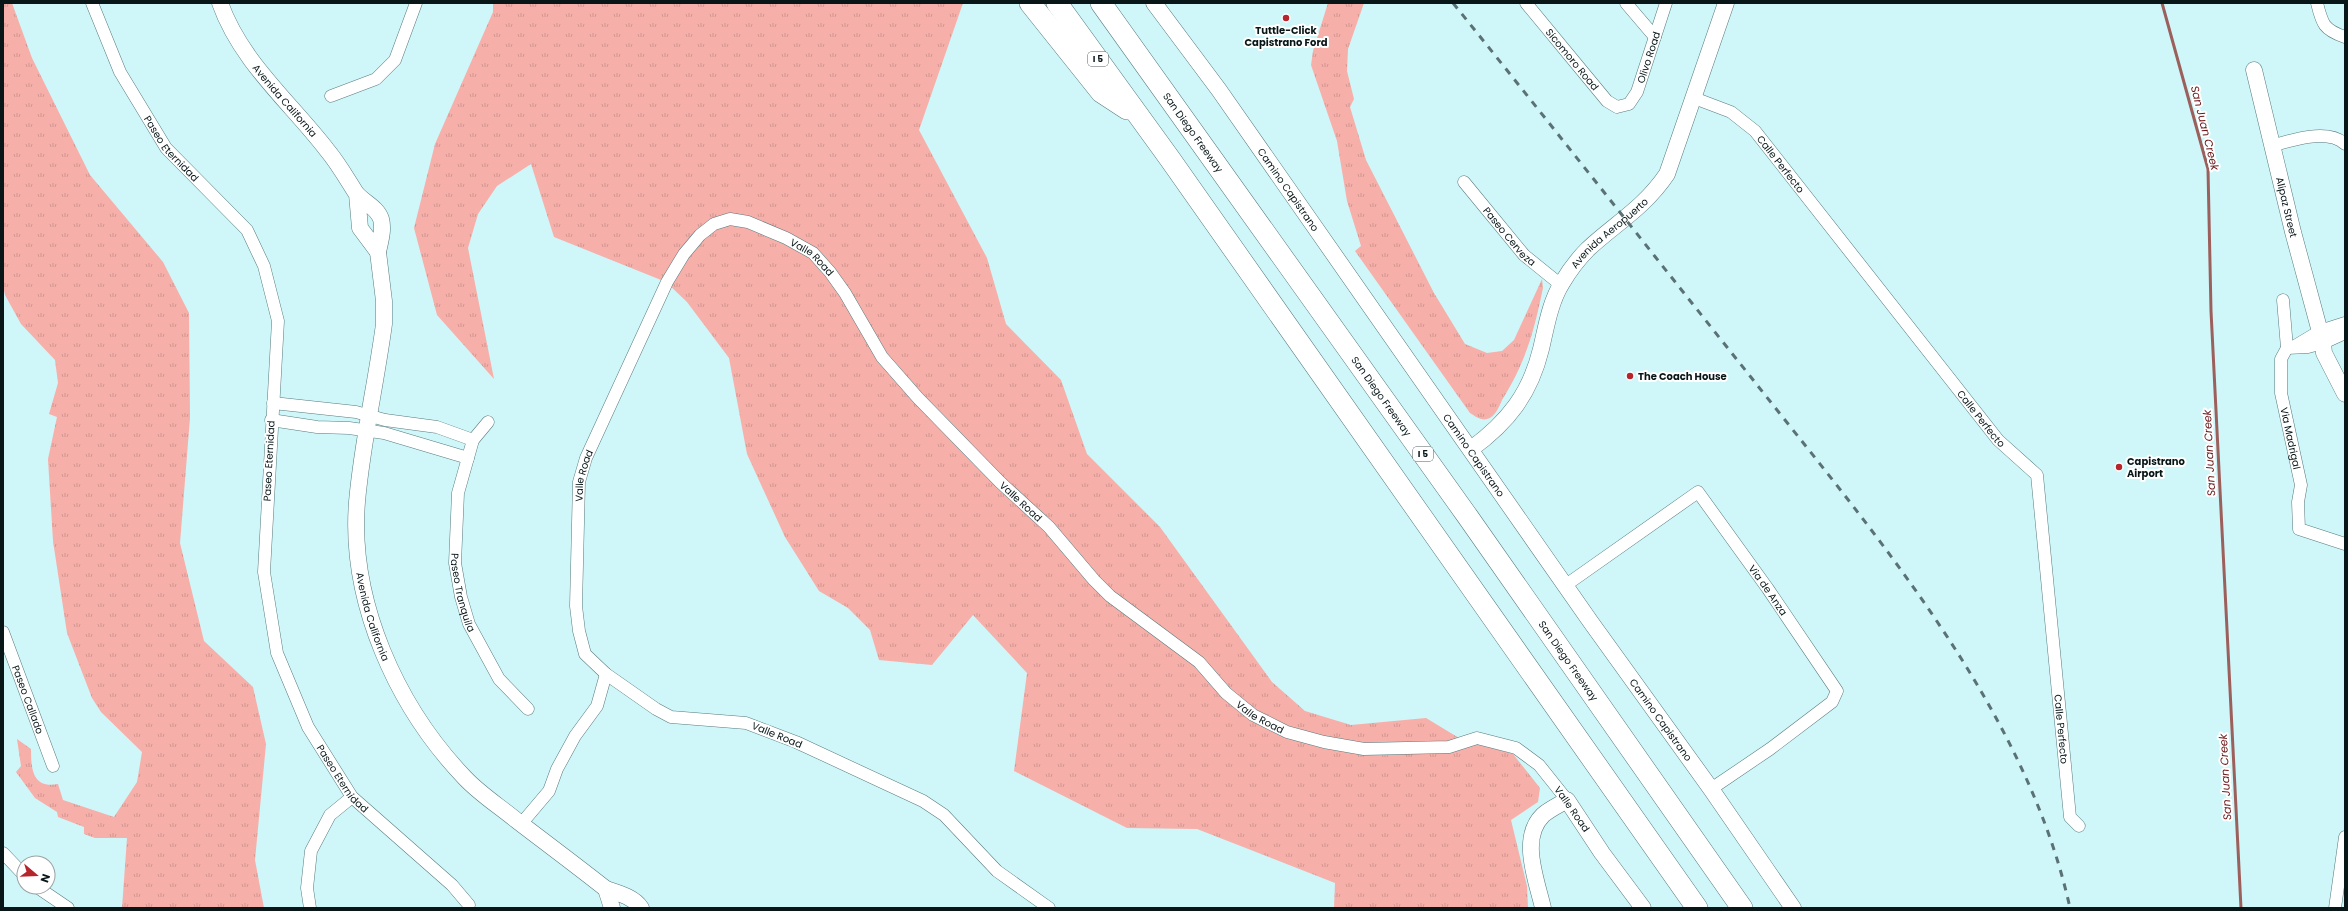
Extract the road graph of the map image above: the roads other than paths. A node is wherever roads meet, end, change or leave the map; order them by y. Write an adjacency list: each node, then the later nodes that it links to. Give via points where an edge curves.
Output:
1 (92, 3): 33 (street, Paseo Eternidad, via 120,72 166,148 247,230 264,266 278,321)
2 (220, 3): 23 (street, Avenida California, via 248,57 328,150)
3 (416, 3): 16 (street, via 395,60 376,79)
4 (1030, 3): 19 (highway, via 1102,92)
5 (1057, 3): 19 (highway, I 5)
6 (1101, 3): 69 (highway, San Diego Freeway / I 5, via 1463,510)
7 (1154, 3): 42 (street, Camino Capistrano, via 1223,96)
8 (1526, 3): 18 (street, Sicomoro Road, via 1607,101 1617,107)
9 (1626, 3): 13 (street)
10 (1666, 3): 13 (street, Olivo Road)
11 (1726, 3): 17 (street, Avenida Aeropuerto)
12 (2317, 3): 14 (street, via 2324,26 2333,33)
13 (1655, 37): 18 (street, Olivo Road, via 1637,92 1629,104)
14 (2345, 37)
15 (2254, 70): 21 (street, Alipaz Street)
16 (331, 96)
17 (1694, 98): 25 (street, Avenida Aeropuerto, via 1667,174 1655,191 1639,208 1588,249); 54 (street, Calle Perfecto, via 1731,112 1755,131 1998,440 2037,475 2070,817)
18 (1623, 106)
19 (1137, 117): 68 (highway, I 5, via 1170,159)
20 (2345, 144): 21 (street, via 2340,140 2321,136 2291,140)
21 (2272, 146): 29 (street, Alipaz Street)
22 (1464, 182): 25 (street, Paseo Cerveza, via 1524,256)
23 (357, 194): 24 (street, Avenida California, via 360,228); 24 (street, Avenida California, via 371,206 381,220 382,233)
24 (378, 252): 37 (street, Avenida California, via 384,293 384,324)
25 (1561, 285): 42 (street, Avenida Aeropuerto, via 1548,318 1532,381 1504,420)
26 (2283, 300): 30 (street, Via Madrigal)
27 (2345, 323): 29 (street)
28 (2345, 332): 29 (street)
29 (2322, 337): 30 (street, via 2308,347); 31 (street, via 2333,348); 32 (street, Alipaz Street, via 2324,353)
30 (2291, 347): 44 (street, Via Madrigal, via 2281,359 2281,393 2301,485 2298,502 2299,529)
31 (2345, 371)
32 (2345, 394)
33 (273, 403): 34 (street); 35 (street, Paseo Eternidad)
34 (307, 407): 37 (street, via 356,412); 38 (street)
35 (271, 420): 38 (street); 51 (street, Paseo Eternidad, via 264,572 277,653 308,727)
36 (488, 422): 40 (street, Paseo Tranquila)
37 (368, 423): 38 (street, via 317,427); 39 (street); 41 (street); 53 (street, Avenida California, via 357,503 357,536 362,580 373,627 406,698 446,756 487,798)
38 (304, 424)
39 (437, 427): 40 (street); 41 (street)
40 (473, 440): 43 (street, Paseo Tranquila)
41 (432, 447): 43 (street)
42 (1471, 450): 45 (street, Camino Capistrano)
43 (468, 458): 48 (street, Paseo Tranquila, via 457,506 455,563 461,597 469,624 499,679)
44 (2345, 544)
45 (1566, 585): 50 (street, Camino Capistrano, via 1618,662); 50 (street, Via de Anza, via 1698,492 1757,573 1837,690 1832,702)
46 (3, 632): 49 (street, Paseo Callado)
47 (606, 674): 52 (street, Valle Road, via 585,654 577,619 577,511 582,470 642,335 684,254 714,224 730,219 748,222 813,253 841,288 882,357 918,398 1000,482 1049,527 1110,596 1199,662 1226,693 1253,715 1287,732 1364,749 1449,746 1477,738 1516,748 1539,765); 53 (street, via 597,706 575,736 557,768 549,791); 65 (street, Valle Road, via 671,718 746,723 796,742 924,801 944,815 998,871)
48 (528, 709)
49 (53, 766)
50 (1711, 789): 70 (street, Camino Capistrano)
51 (352, 796): 60 (street, Paseo Eternidad, via 452,885); 62 (street, via 330,815 312,852 307,888)
52 (1567, 800): 66 (street, via 1542,815 1534,828 1532,854); 67 (street, Valle Road, via 1602,853)
53 (521, 824): 58 (street, Avenida California)
54 (2079, 826)
55 (2345, 837): 71 (street)
56 (3, 853): 57 (street)
57 (16, 867)
58 (606, 889): 63 (street); 64 (street, Avenida California, via 629,898)
59 (49, 895): 61 (street)
60 (469, 905)
61 (68, 908)
62 (310, 908)
63 (612, 908)
64 (640, 908)
65 (1049, 908)
66 (1543, 908)
67 (1644, 908)
68 (1697, 908)
69 (1742, 908)
70 (1793, 908)
71 (2335, 908)

